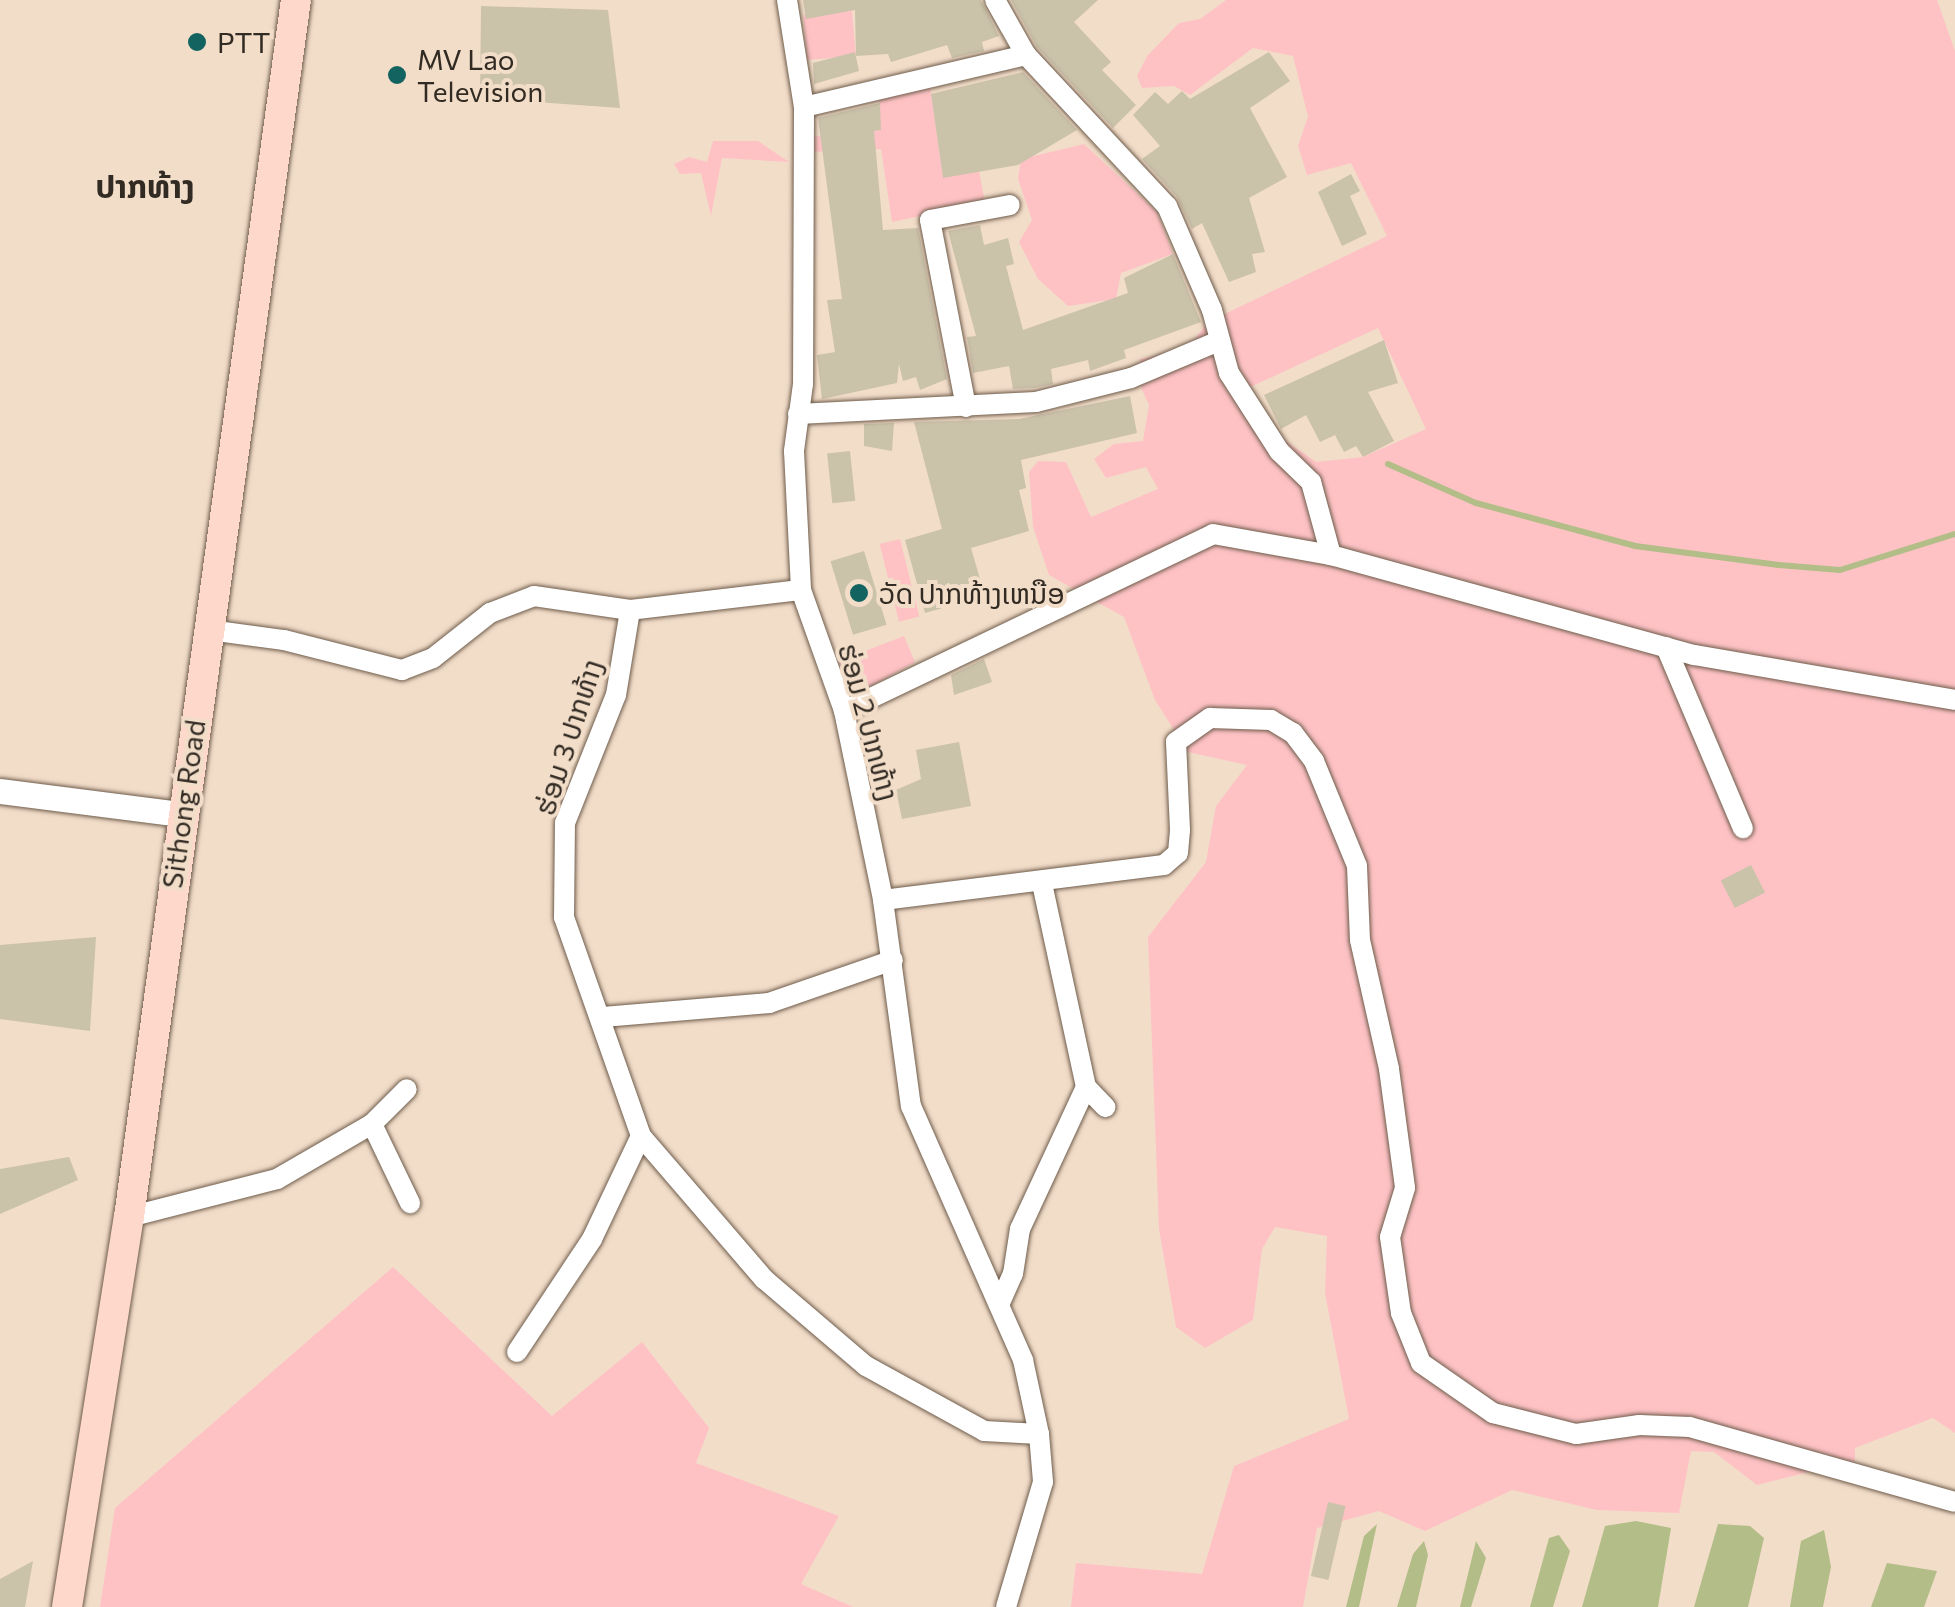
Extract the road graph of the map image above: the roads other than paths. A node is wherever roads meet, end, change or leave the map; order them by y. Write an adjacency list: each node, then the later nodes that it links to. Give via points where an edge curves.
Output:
1 (296, 0): 13 (main road, Sithong Road)
2 (787, 0): 5 (street, ຮ່ອມ 2 ປາກທ້າງ)
3 (995, 0): 4 (street)
4 (1026, 54): 5 (street); 7 (street, via 1167,206)
5 (804, 107): 9 (street, ຮ່ອມ 2 ປາກທ້າງ)
6 (1010, 205): 8 (street, via 930,220)
7 (1219, 341): 8 (street, via 1131,378 1036,402); 10 (street, via 1228,372 1280,451 1311,482)
8 (966, 407): 9 (street)
9 (798, 414): 11 (street, ຮ່ອມ 2 ປາກທ້າງ)
10 (1331, 555): 14 (street); 16 (street, via 1213,534)
11 (802, 590): 12 (street); 16 (street, ຮ່ອມ 2 ປາກທ້າງ)
12 (630, 610): 13 (street, via 534,596 490,613 433,658 402,670 284,640); 23 (street, ຮ່ອມ 3 ປາກທ້າງ, via 616,695 565,823 564,917)
13 (209, 630): 18 (main road, Sithong Road)
14 (1666, 647): 15 (street); 19 (street)
15 (1955, 700)
16 (844, 711): 21 (street, ຮ່ອມ 2 ປາກທ້າງ)
17 (0, 791): 18 (street)
18 (180, 814): 30 (main road, Sithong Road)
19 (1743, 828)
20 (1042, 884): 21 (street); 24 (street); 34 (street, via 1164,864 1178,853 1176,742 1210,718 1250,714 1293,734 1314,761 1357,866 1360,940 1406,1188 1390,1236 1401,1313 1420,1363 1493,1413 1576,1434 1639,1425 1690,1427)
21 (883, 900): 22 (street, ຮ່ອມ 2 ປາກທ້າງ)
22 (893, 960): 23 (street, via 769,1002); 31 (street, ຮ່ອມ 2 ປາກທ້າງ, via 911,1106)
23 (603, 1017): 28 (street, ຮ່ອມ 3 ປາກທ້າງ)
24 (1086, 1087): 26 (street); 31 (street, via 1020,1229 1014,1274)
25 (406, 1089): 27 (street)
26 (1105, 1108)
27 (372, 1124): 29 (street); 30 (street, via 277,1179)
28 (642, 1136): 32 (street, via 592,1238); 33 (street, ຮ່ອມ 3 ປາກທ້າງ, via 764,1279 866,1366 984,1431)
29 (410, 1203)
30 (129, 1217): 35 (main road, Sithong Road)
31 (999, 1305): 33 (street, ຮ່ອມ 2 ປາກທ້າງ, via 1022,1360)
32 (517, 1352)
33 (1039, 1434): 36 (street, ຮ່ອມ 2 ປາກທ້າງ, via 1043,1482)
34 (1955, 1502)
35 (67, 1607)
36 (1006, 1607)

